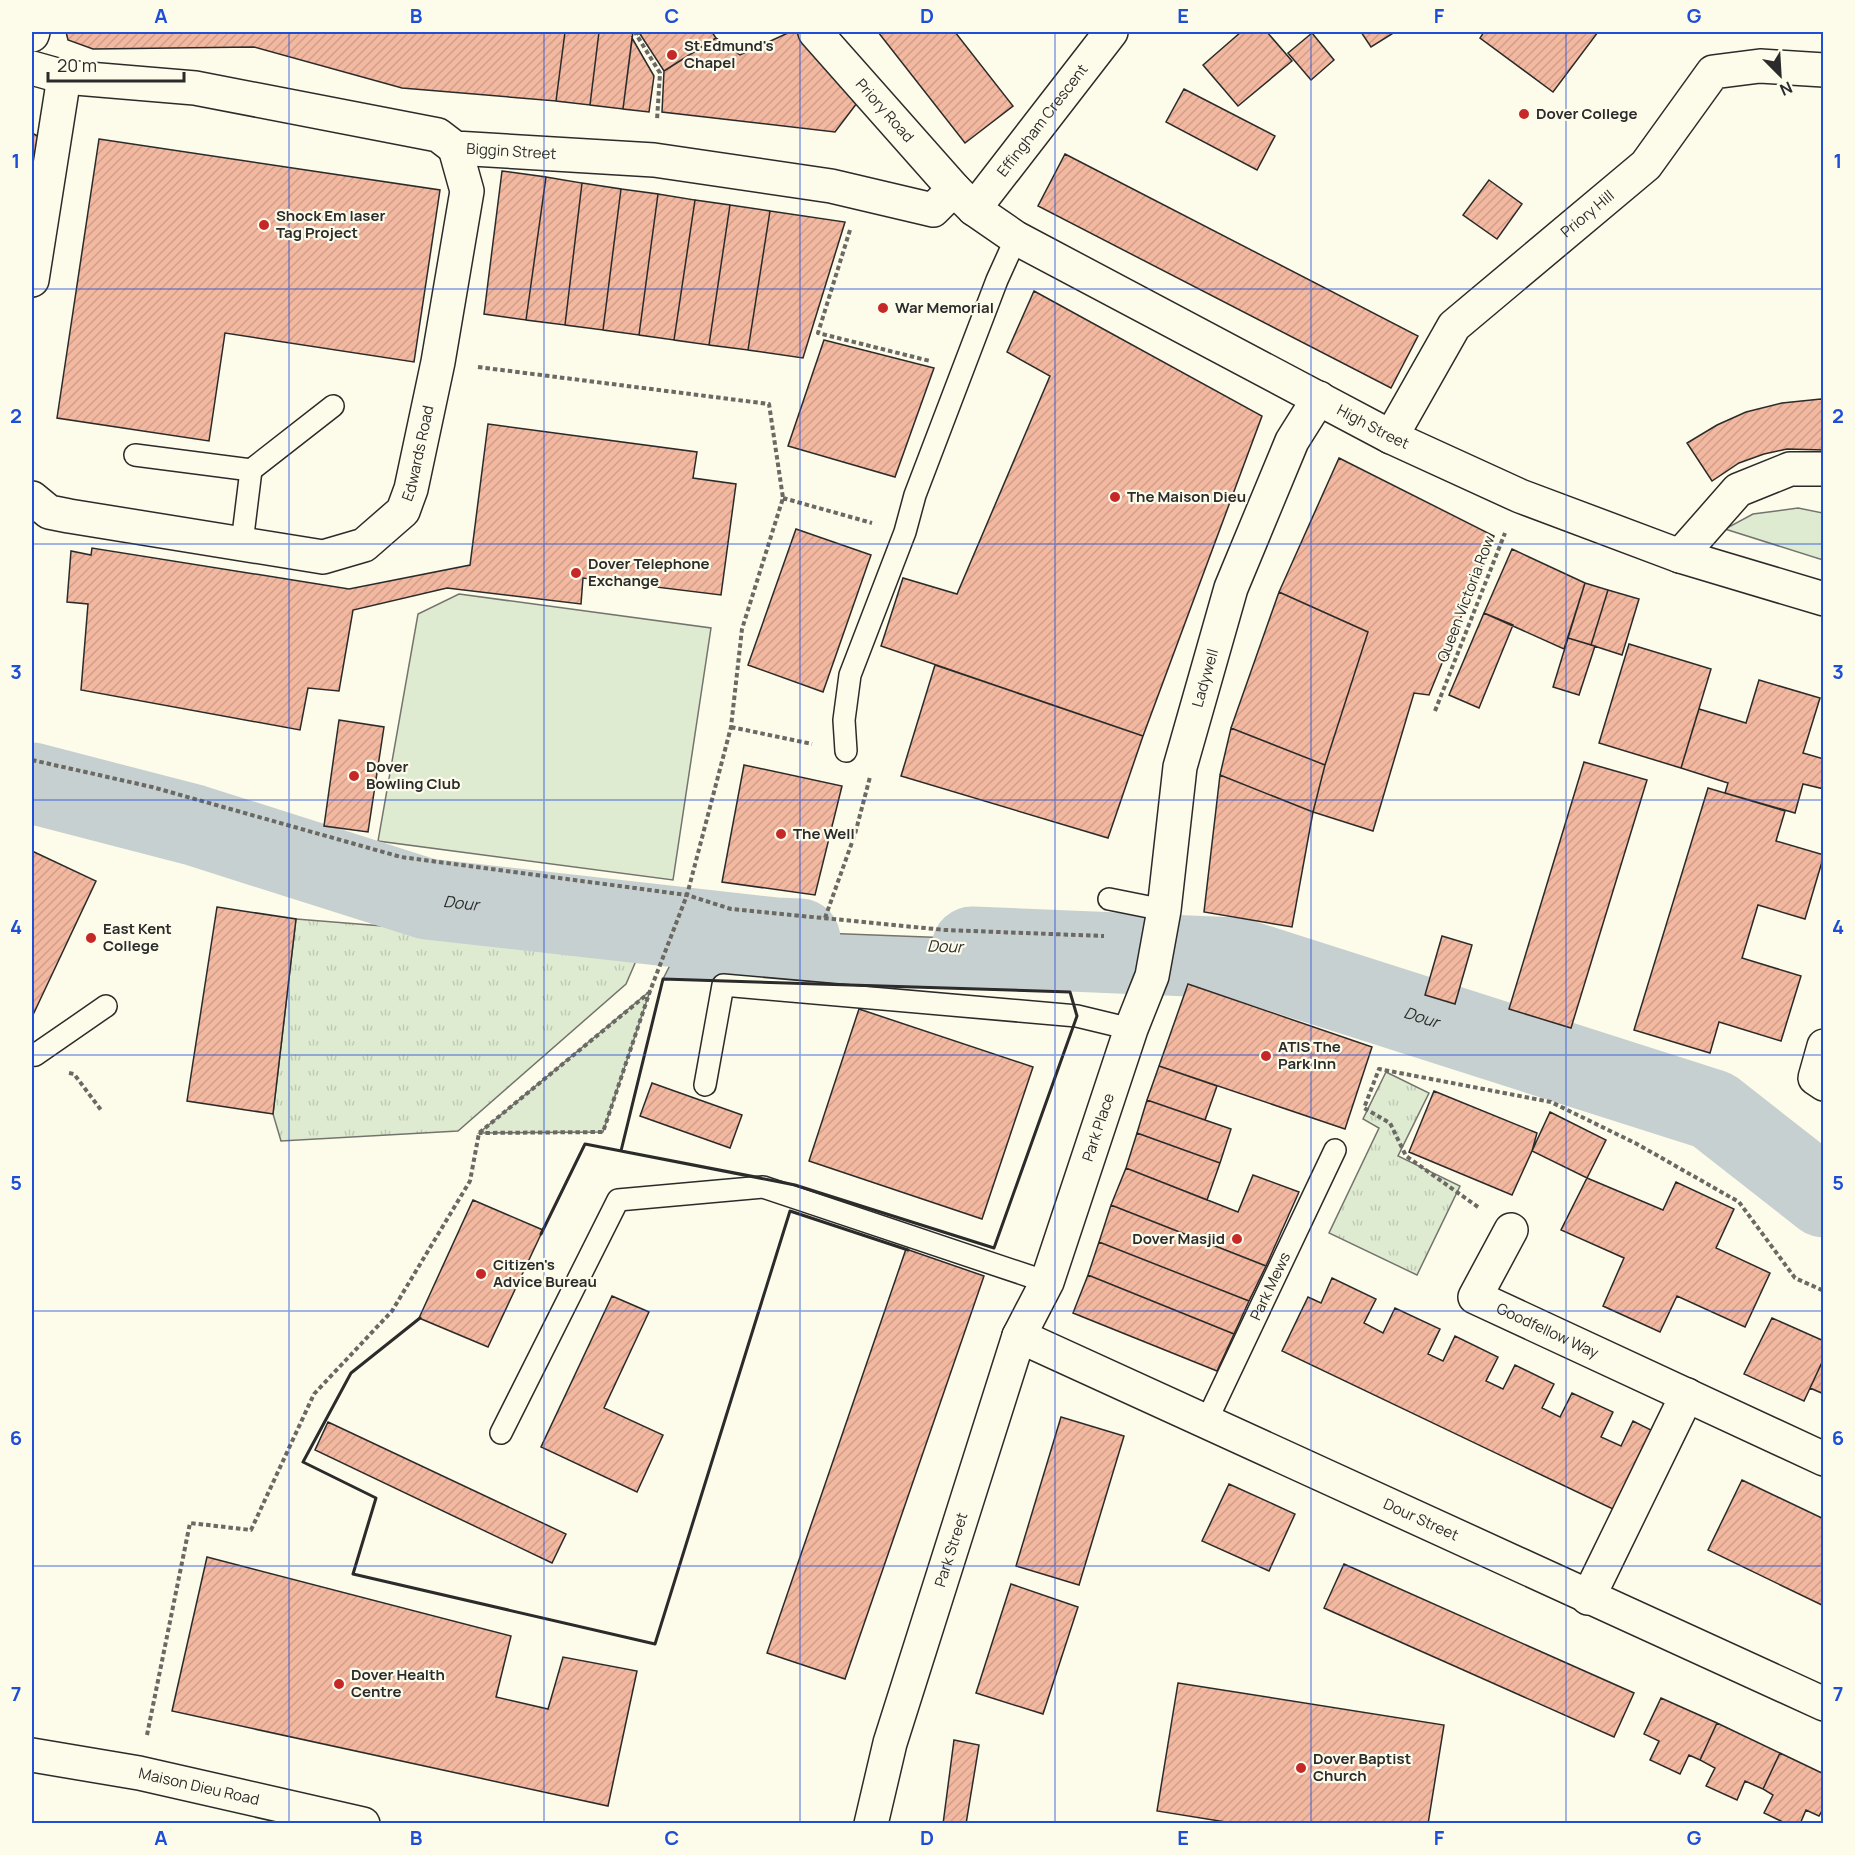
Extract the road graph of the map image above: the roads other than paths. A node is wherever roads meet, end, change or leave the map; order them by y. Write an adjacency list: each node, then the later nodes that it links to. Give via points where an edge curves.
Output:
1 (815, 32): 7 (street, Priory Road)
2 (1111, 32): 7 (street, Effingham Crescent)
3 (32, 68): 5 (street, Biggin Street)
4 (1824, 70): 12 (street, Priory Hill, via 1760,66 1713,72 1646,165 1454,327)
5 (64, 77): 6 (street, Biggin Street, via 195,88 438,135); 9 (street)
6 (455, 148): 7 (street, Biggin Street, via 654,160 831,186 933,210); 17 (street, Edwards Road, via 467,191 438,362 404,511 364,545 323,557)
7 (964, 199): 8 (street, High Street)
8 (1016, 238): 10 (street, High Street); 20 (lane, via 915,495 905,532 850,675 844,720)
9 (32, 280)
10 (1319, 398): 12 (street, High Street); 22 (street, Ladywell, via 1292,441 1231,588 1180,767)
11 (333, 406): 15 (lane)
12 (1391, 437): 18 (street, High Street, via 1520,496)
13 (135, 455): 15 (lane)
14 (1824, 469): 18 (street, via 1790,470 1738,490)
15 (251, 470): 17 (lane)
16 (32, 499): 17 (street, Edwards Road, via 49,512)
17 (242, 543)
18 (1680, 556): 19 (street, High Street)
19 (1824, 599)
20 (846, 751)
21 (1108, 899): 22 (lane)
22 (1162, 924): 23 (street, Ladywell)
23 (1152, 976): 25 (street, Park Place)
24 (106, 1006): 27 (lane, via 35,1055)
25 (1131, 1029): 28 (lane, via 1077,1016 723,985); 32 (street, Park Place)
26 (1824, 1046): 29 (street, via 1815,1078)
27 (32, 1053)
28 (705, 1084)
29 (1824, 1084)
30 (1335, 1150): 35 (lane, Park Mews)
31 (1511, 1230): 34 (street, Goodfellow Way, via 1475,1297)
32 (1047, 1282): 33 (street, Park Street); 36 (lane, via 763,1187 618,1200)
33 (1019, 1336): 35 (street, Dour Street); 42 (street, Park Street, via 890,1743)
34 (1687, 1395): 37 (street, Goodfellow Way); 38 (street)
35 (1207, 1420): 38 (street, Dour Street)
36 (501, 1433)
37 (1824, 1459)
38 (1588, 1598): 39 (street, Dour Street)
39 (1824, 1704)
40 (32, 1755): 41 (street, Maison Dieu Road, via 139,1773)
41 (363, 1824)
42 (871, 1824)

